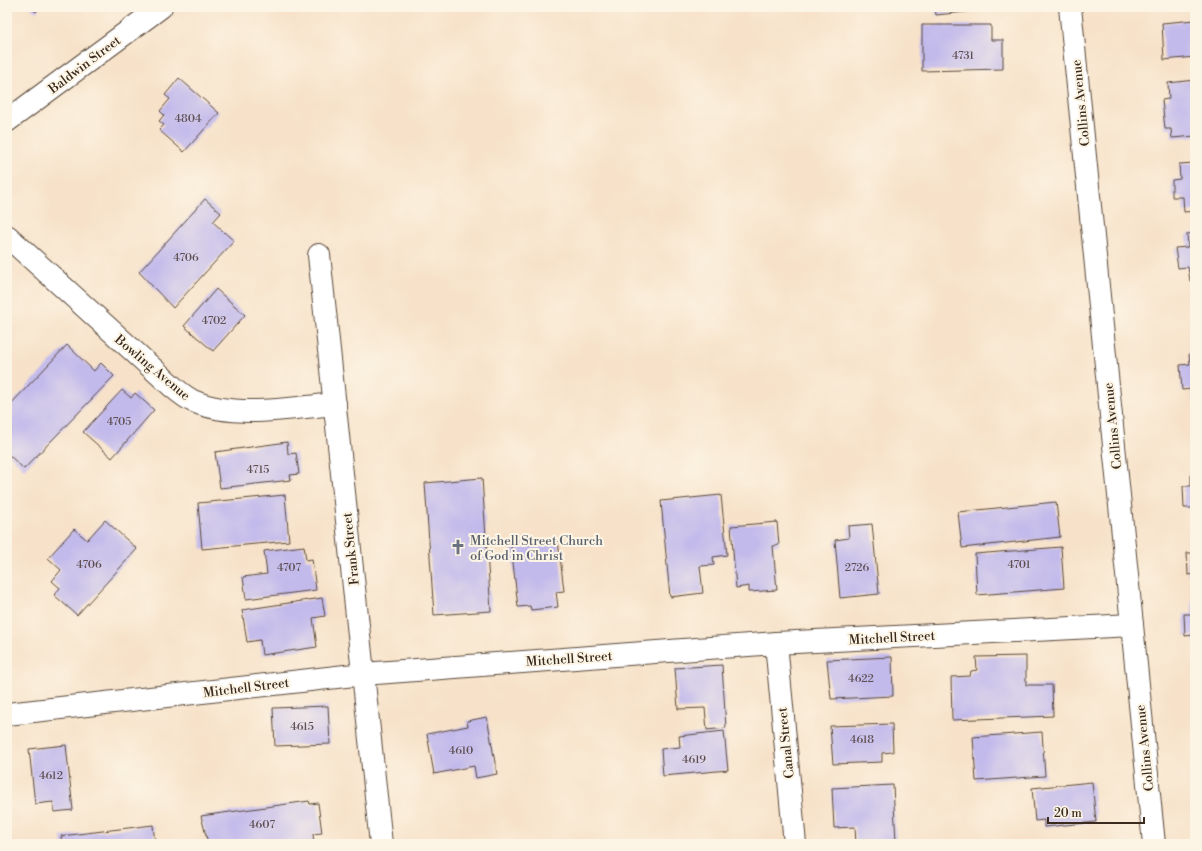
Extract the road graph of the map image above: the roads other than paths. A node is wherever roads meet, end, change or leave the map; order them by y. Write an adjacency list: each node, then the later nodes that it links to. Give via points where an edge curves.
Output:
1 (160, 7): 3 (street, Baldwin Street)
2 (1070, 7): 7 (street, Collins Avenue)
3 (7, 121)
4 (7, 236): 6 (street, Bowling Avenue, via 173,387 193,401 213,408 250,412)
5 (319, 255): 6 (street, Frank Street)
6 (335, 404): 9 (street, Frank Street)
7 (1132, 625): 8 (street, Mitchell Street); 13 (street, Collins Avenue)
8 (776, 643): 9 (street, Mitchell Street); 12 (street, Canal Street)
9 (363, 674): 10 (street, Mitchell Street); 11 (street, Frank Street)
10 (7, 714)
11 (380, 844)
12 (795, 844)
13 (1154, 844)

